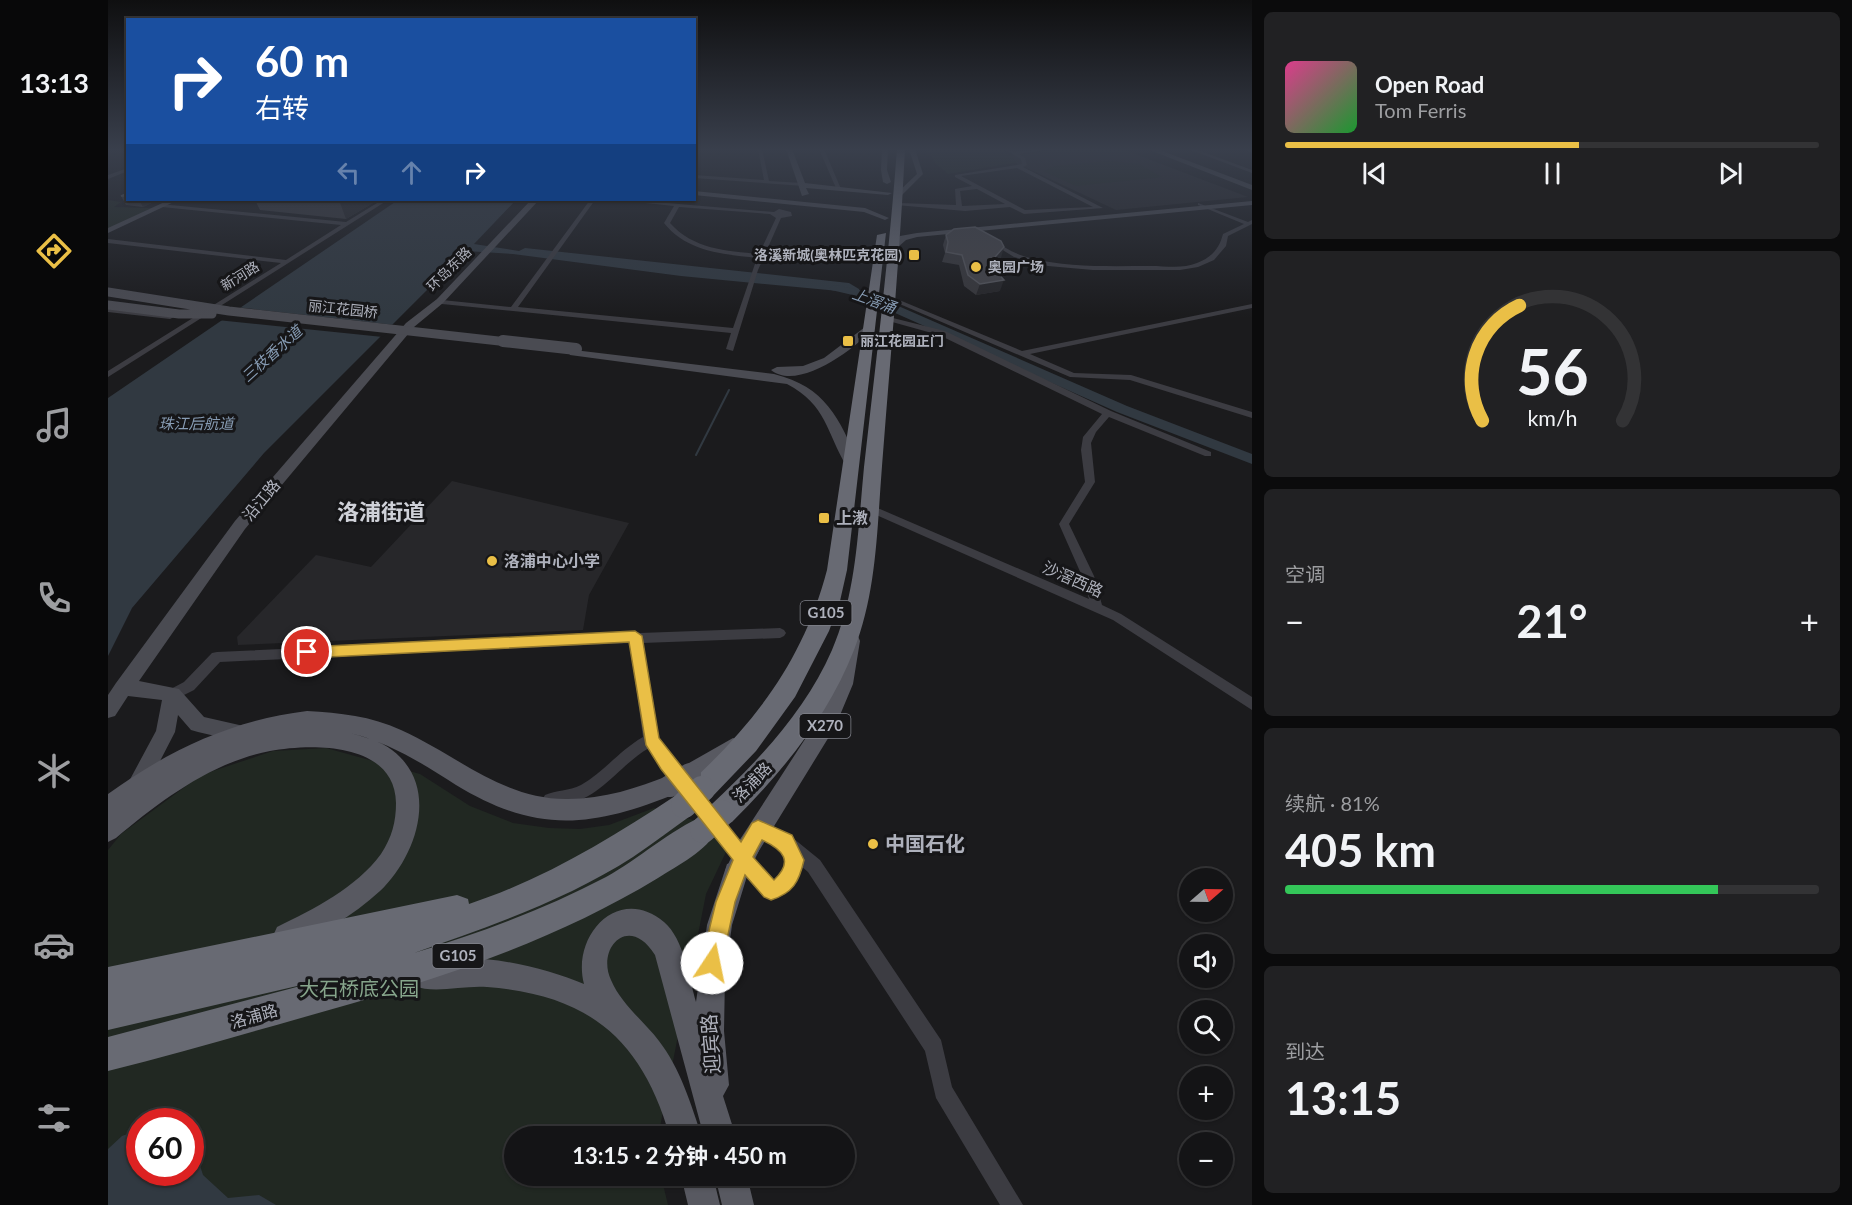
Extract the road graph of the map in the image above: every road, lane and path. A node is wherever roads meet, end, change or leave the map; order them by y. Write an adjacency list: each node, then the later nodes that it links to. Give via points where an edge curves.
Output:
1 (162, 205): 29 (street)
2 (164, 205): 27 (street)
3 (377, 205): 27 (street, 新河路)
4 (524, 205): 32 (street, 环岛东路)
5 (530, 205): 32 (street, 环岛东路)
6 (588, 205): 39 (street)
7 (677, 205): 33 (street, via 668,224 691,241 710,251)
8 (680, 205): 22 (street)
9 (786, 205): 22 (street)
10 (834, 205): 24 (street)
11 (886, 205): 24 (highway, 洛浦路 / G105)
12 (900, 205): 26 (highway, 洛浦路 / G105)
13 (944, 205): 20 (street)
14 (1008, 205): 20 (street)
15 (1011, 205): 21 (street, via 1024,212)
16 (1095, 205): 21 (street, via 1100,208)
17 (1206, 205): 23 (street)
18 (1207, 205): 28 (street)
19 (1209, 205): 25 (street); 25 (street)
20 (959, 207)
21 (1078, 210): 23 (street)
22 (781, 214): 33 (street)
23 (1086, 214): 26 (street, via 942,229)
24 (885, 218): 42 (highway, 洛浦路 / G105)
25 (1251, 222): 28 (street, via 1225,235 1225,244 1218,254 1187,267 1091,268 1032,261 1008,252)
26 (905, 223): 31 (highway, 洛浦路 / G105)
27 (348, 224): 34 (street, 新河路)
28 (973, 229): 31 (street, via 912,236)
29 (108, 231)
30 (108, 241): 34 (street)
31 (895, 244): 40 (highway, 洛浦路 / G105)
32 (486, 249): 36 (street, 环岛东路)
33 (761, 256): 43 (street)
34 (288, 262): 41 (street, 新河路)
35 (108, 292): 45 (street, 丽江花园桥, bridge, via 229,311)
36 (436, 304): 39 (street); 57 (street, 沿江路, via 410,324 240,525)
37 (1252, 306): 46 (street)
38 (108, 308): 41 (street); 45 (street, 丽江花园桥, bridge, via 224,315)
39 (513, 309): 43 (street)
40 (889, 309): 46 (street); 48 (street); 52 (highway, 洛浦路 / G105)
41 (195, 320): 47 (street, 新河路)
42 (869, 327): 45 (street, via 845,351 797,372); 51 (highway, 洛浦路 / G105)
43 (736, 331): 44 (street)
44 (730, 349)
45 (575, 351): 51 (street, via 798,383 826,409)
46 (1022, 353): 49 (street, via 1072,375 1131,378)
47 (108, 375)
48 (1108, 413): 50 (street); 54 (street, via 1088,434 1085,444 1090,482 1064,524 1088,576)
49 (1252, 415)
50 (1208, 454)
51 (852, 464): 64 (highway, 洛浦路 / G105, via 834,585 825,618 800,669 748,740)
52 (869, 508): 53 (highway, 洛浦路 / G105); 54 (street, 沙滘西路)
53 (860, 589): 68 (main road, 迎宾路 / X270, via 846,672 833,711); 74 (highway, 洛浦路 / G105, via 849,636 818,698 772,761 712,821 665,858 621,885 510,938 401,975)
54 (1097, 608): 59 (street, 沙滘西路)
55 (780, 633): 56 (street)
56 (635, 636): 58 (street, via 217,657 189,686); 62 (street)
57 (123, 688): 58 (street); 60 (street, 沿江路)
58 (172, 695): 61 (street, via 198,724); 63 (street, via 165,732)
59 (1252, 704)
60 (108, 710)
61 (241, 733): 63 (main road, via 191,753); 65 (main road, via 305,721 356,724 401,741)
62 (651, 740): 65 (street, via 634,747 594,788 566,799); 69 (street, via 771,891 791,877 795,860)
63 (137, 786): 66 (main road)
64 (686, 789): 65 (main road, via 591,811 552,811); 70 (highway, 洛浦路 / G105, via 620,850)
65 (507, 800)
66 (108, 808)
67 (108, 830): 71 (main road, via 140,802 181,776 220,757 265,743 308,738 353,742 379,754 399,772 407,795 408,821 395,852 372,882 348,903 304,927 263,945)
68 (754, 838): 69 (street); 79 (main road, 迎宾路 / X270, bridge, via 736,873 720,922 709,992)
69 (785, 842): 84 (street, via 814,867 934,1047 943,1091)
70 (537, 891): 71 (highway, 洛浦路 / G105); 73 (highway, 洛浦路 / G105, via 402,941)
71 (207, 962): 72 (highway, G105)
72 (108, 983)
73 (108, 1014)
74 (192, 1034): 75 (main road, via 392,982 443,974 491,973 536,980 566,990 608,1013); 76 (highway, G105)
75 (646, 1049): 77 (main road, via 664,1076); 78 (main road, via 601,991 594,973 593,958 601,939 627,922 651,926 664,942)
76 (108, 1054)
77 (683, 1126)
78 (718, 1126)
79 (720, 1126)
80 (699, 1186): 82 (main road)
81 (733, 1186): 83 (main road)
82 (704, 1205)
83 (738, 1205)
84 (1012, 1205)

